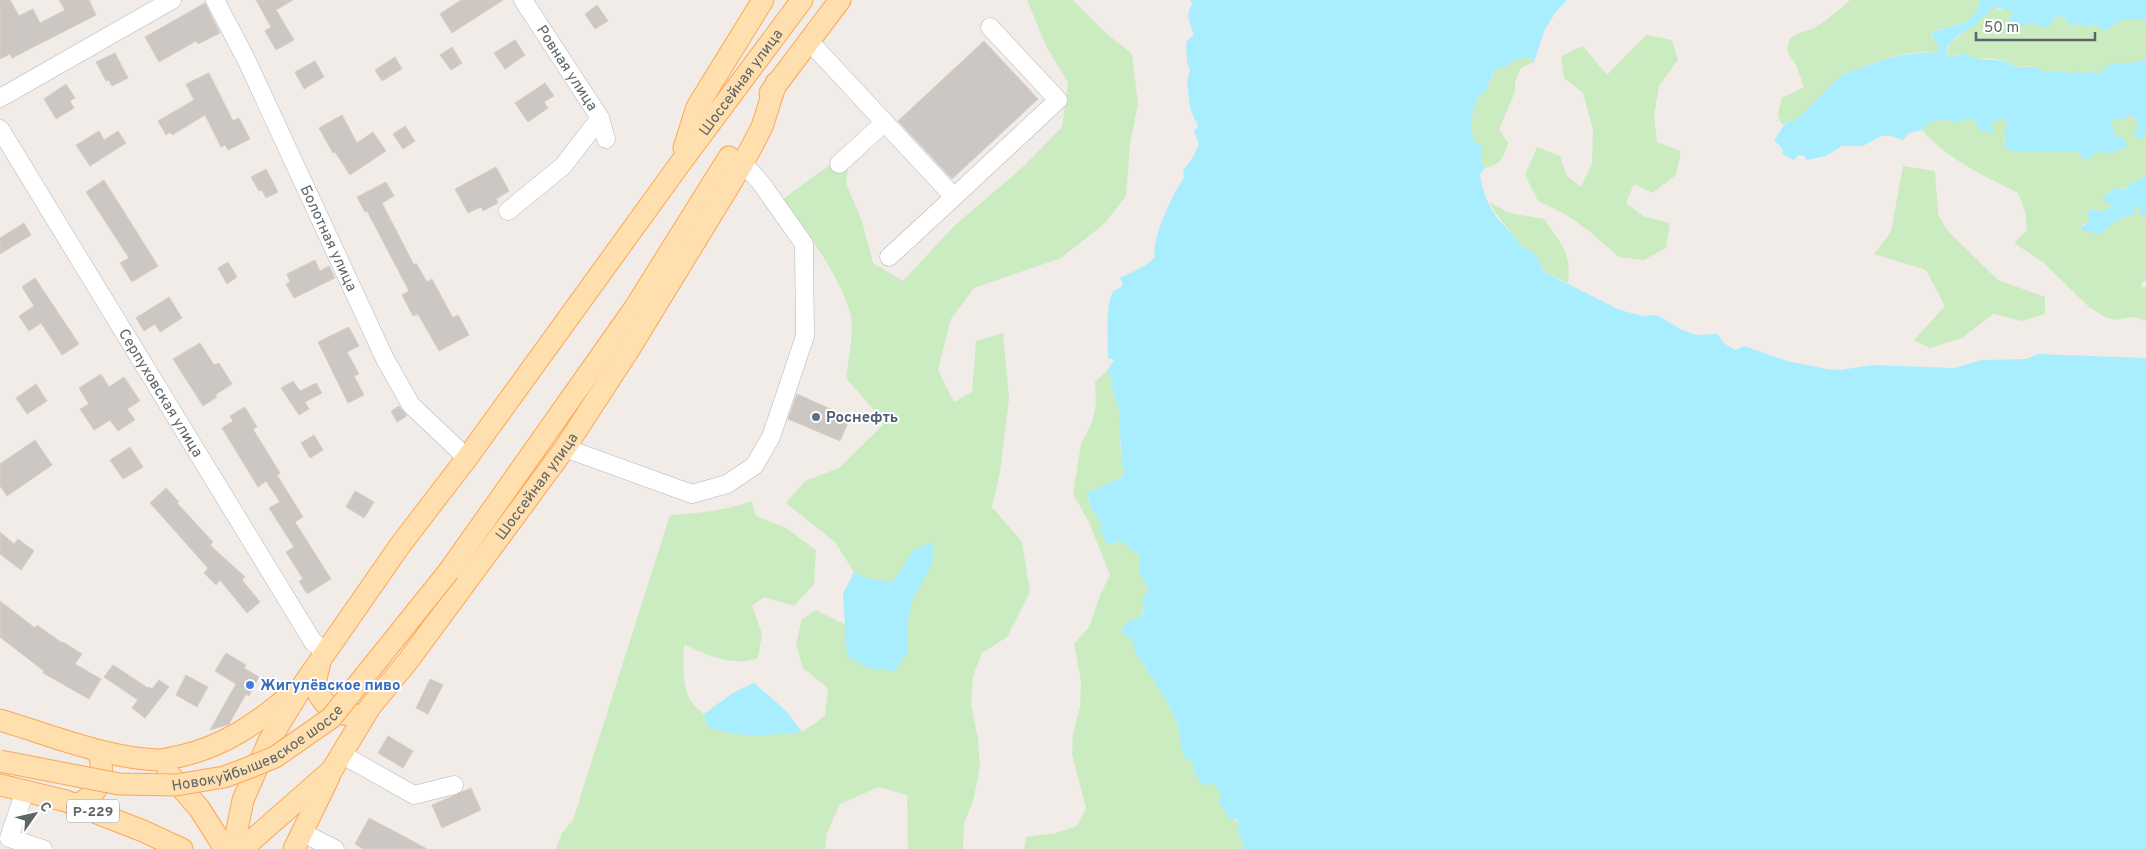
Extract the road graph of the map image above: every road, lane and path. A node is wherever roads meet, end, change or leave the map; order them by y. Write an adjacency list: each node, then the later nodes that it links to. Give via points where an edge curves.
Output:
1 (172, 0): 10 (street)
2 (215, 0): 22 (street, Болотная улица, via 246,58 385,359 411,405)
3 (522, 0): 11 (street, Ровная улица)
4 (763, 0): 17 (main road, Шоссейная улица, via 697,107)
5 (802, 0): 17 (main road, Шоссейная улица)
6 (840, 0): 8 (main road, Шоссейная улица)
7 (990, 27): 18 (street, via 1058,100)
8 (809, 41): 9 (main road, Шоссейная улица); 12 (street)
9 (776, 83): 15 (main road, Шоссейная улица, via 762,127); 23 (main road, Шоссейная улица, via 634,309)
10 (0, 98)
11 (600, 118): 14 (street, Ровная улица); 19 (street, via 563,166)
12 (884, 122): 16 (street); 18 (street)
13 (0, 129): 24 (street, Серпуховская улица)
14 (606, 139)
15 (743, 164): 21 (main road, Шоссейная улица); 21 (street, via 761,183 804,244 805,336 771,437 754,466 727,484 692,494)
16 (839, 164)
17 (679, 165): 22 (main road, Шоссейная улица)
18 (954, 197): 20 (street)
19 (508, 211)
20 (890, 257)
21 (565, 448): 26 (main road, Шоссейная улица, via 408,661)
22 (467, 458): 24 (main road, Шоссейная улица, via 401,544)
23 (449, 571): 30 (main road, Новокуйбышевское шоссе, bridge, via 331,718 275,756 248,768 224,777 176,785 119,784)
24 (323, 656): 25 (main road, Шоссейная улица); 26 (main road, via 316,682 320,697 333,711 343,714 352,715)
25 (305, 682): 29 (main road, Новокуйбышевское шоссе, via 266,716 225,742 199,752); 41 (main road, via 269,741 243,800)
26 (370, 707): 31 (main road, Шоссейная улица)
27 (0, 720): 28 (main road, Новокуйбышевское шоссе)
28 (98, 751): 29 (main road, Новокуйбышевское шоссе); 35 (main road, via 103,765 102,777 90,798)
29 (160, 760): 40 (main road, via 199,808)
30 (0, 761)
31 (337, 762): 33 (street, via 414,795); 37 (main road); 42 (main road, Шоссейная улица)
32 (0, 785): 34 (main road, Р-229)
33 (454, 785)
34 (25, 791): 35 (main road, Р-229); 38 (street, via 9,838)
35 (77, 805): 36 (main road, Р-229)
36 (148, 840): 39 (main road, Р-229)
37 (299, 841): 43 (street)
38 (43, 849)
39 (182, 849)
40 (225, 849)
41 (233, 849)
42 (242, 849)
43 (335, 849)

